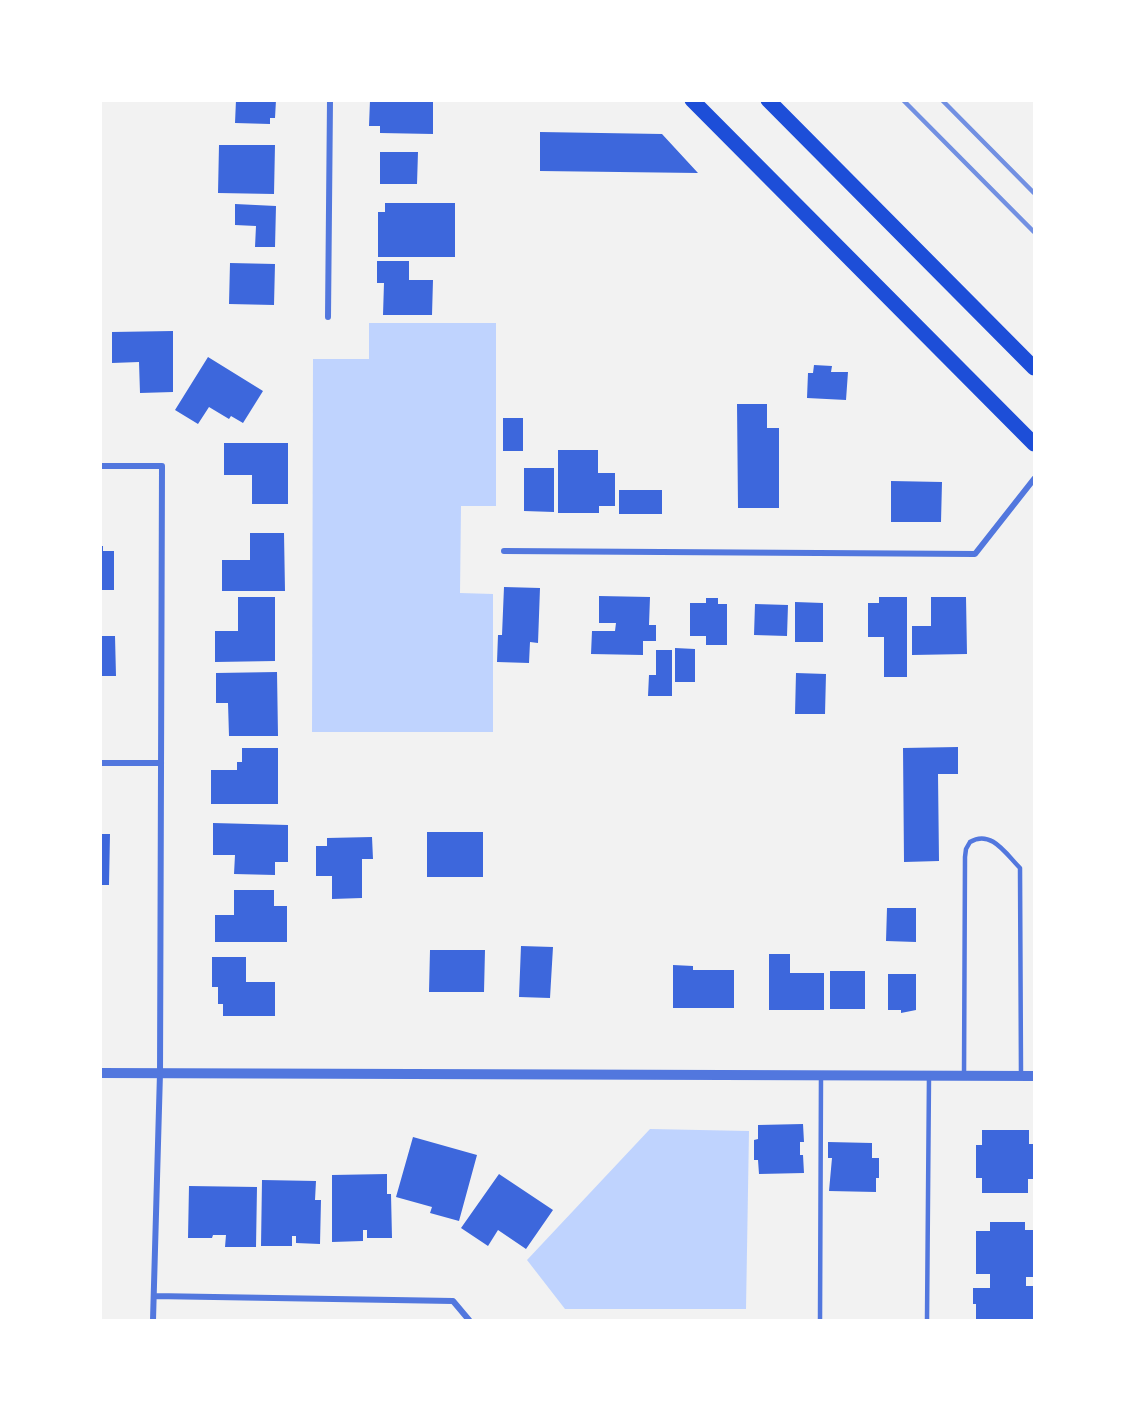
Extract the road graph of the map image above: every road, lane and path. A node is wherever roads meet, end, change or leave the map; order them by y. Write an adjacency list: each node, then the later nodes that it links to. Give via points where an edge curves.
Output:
1 (330, 100): 4 (street)
2 (692, 100): 6 (main road)
3 (768, 100): 5 (main road)
4 (328, 317)
5 (1035, 368)
6 (1035, 444)
7 (100, 466): 11 (street, via 162,466)
8 (1035, 479): 9 (street, via 975,554)
9 (504, 551)
10 (100, 763): 11 (street)
11 (161, 763): 13 (street)
12 (100, 1073): 13 (street)
13 (160, 1073): 14 (street); 19 (street)
14 (821, 1075): 15 (street); 22 (lane)
15 (929, 1076): 16 (street); 23 (lane)
16 (964, 1076): 17 (street); 17 (lane, via 965,857 970,842 981,838 992,839 1020,868)
17 (1021, 1076): 18 (street)
18 (1035, 1076)
19 (154, 1296): 20 (street); 21 (street, via 453,1301)
20 (153, 1320)
21 (469, 1320)
22 (820, 1320)
23 (927, 1320)

